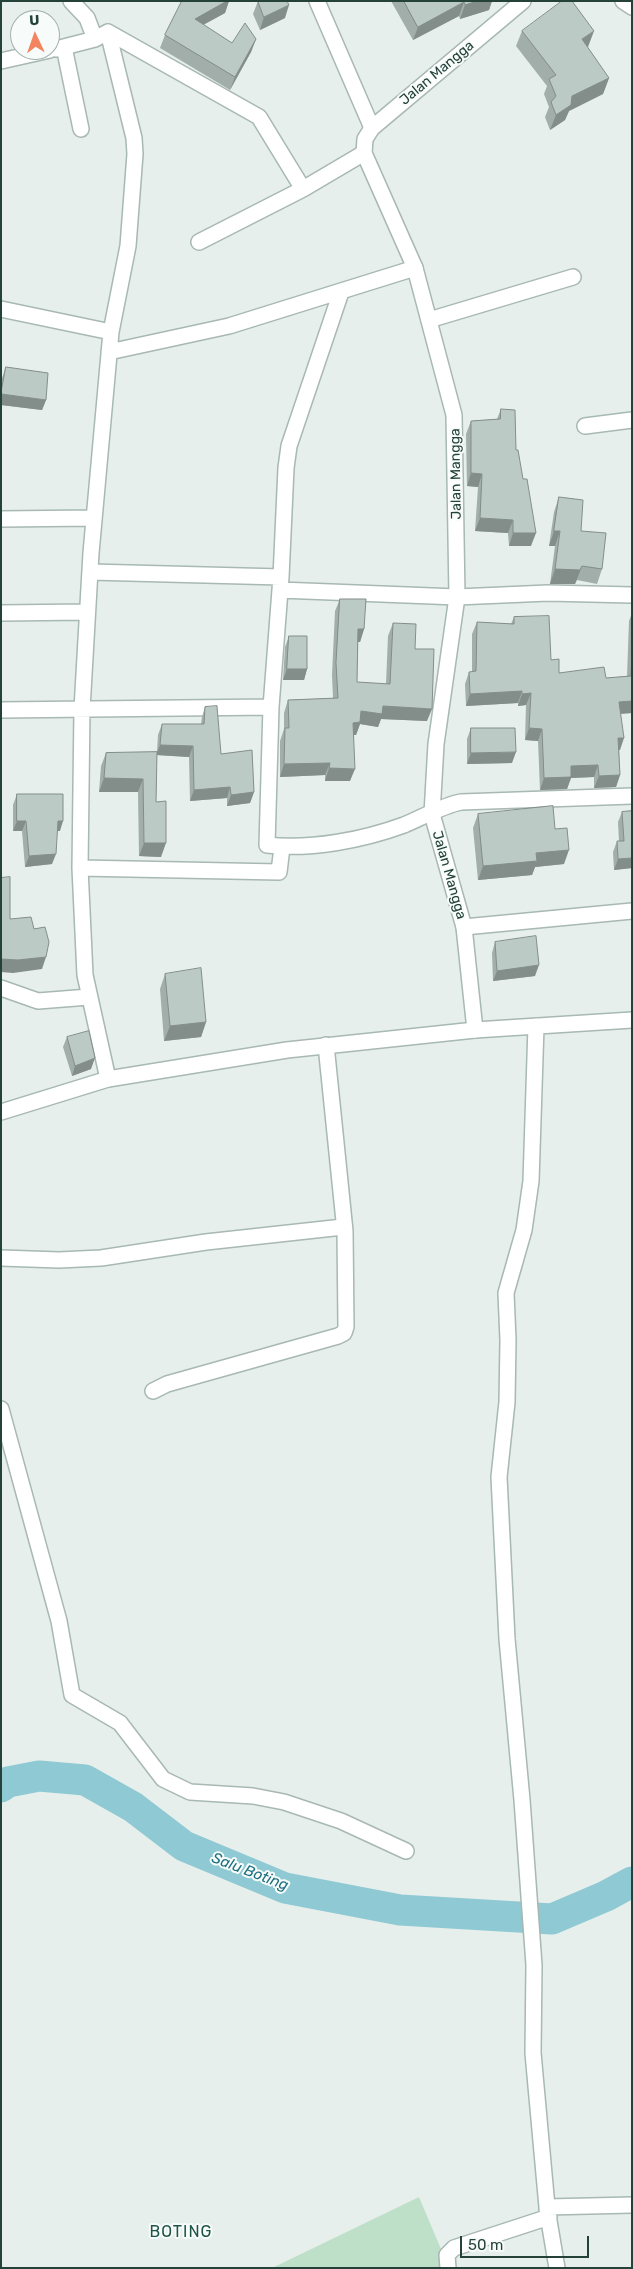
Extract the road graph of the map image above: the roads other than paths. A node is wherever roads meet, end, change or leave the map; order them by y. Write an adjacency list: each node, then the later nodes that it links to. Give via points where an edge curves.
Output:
1 (70, 1): 6 (street)
2 (317, 1): 9 (street)
3 (523, 1): 9 (street, Jalan Mangga)
4 (623, 1): 5 (street)
5 (632, 8)
6 (102, 35): 7 (street); 12 (street, via 259,117); 19 (street, via 132,127 135,154 128,246)
7 (60, 48)
8 (59, 60): 10 (street)
9 (372, 128): 11 (street, via 365,139)
10 (81, 129)
11 (364, 153): 12 (street); 14 (street, Jalan Mangga)
12 (303, 189): 13 (street)
13 (199, 242)
14 (415, 268): 16 (street); 18 (street, Jalan Mangga)
15 (573, 277): 18 (street)
16 (341, 292): 20 (street, via 216,330); 26 (street, via 289,446)
17 (1, 309): 19 (street)
18 (429, 320): 28 (street, Jalan Mangga, via 454,415)
19 (111, 332): 20 (street)
20 (109, 352): 23 (street)
21 (632, 420): 22 (street)
22 (585, 426)
23 (94, 518): 24 (street); 25 (street)
24 (1, 519)
25 (91, 572): 26 (street); 29 (street)
26 (281, 583): 28 (street); 31 (street)
27 (632, 595): 28 (street, via 548,593)
28 (457, 597): 35 (street, Jalan Mangga, via 436,744)
29 (87, 612): 30 (street); 32 (street)
30 (1, 613)
31 (271, 707): 32 (street); 36 (street, via 267,845)
32 (82, 709): 33 (street); 37 (street)
33 (1, 710)
34 (632, 796): 35 (street, via 472,801 451,804)
35 (432, 814): 36 (street, via 382,833); 39 (street, Jalan Mangga)
36 (282, 847): 37 (street, via 279,872)
37 (80, 868): 41 (street)
38 (632, 911): 39 (street)
39 (464, 927): 44 (street, Jalan Mangga)
40 (1, 988): 41 (street, via 38,1001)
41 (89, 997): 46 (street)
42 (632, 1020): 43 (street)
43 (536, 1026): 44 (street); 54 (street, via 530,1181 524,1230 506,1294 507,1402 499,1477 507,1639 534,1965 533,2053)
44 (475, 1030): 45 (street)
45 (326, 1046): 46 (street); 48 (street)
46 (108, 1079): 47 (street)
47 (1, 1112)
48 (343, 1227): 49 (street, via 206,1242 101,1258); 50 (street, via 346,1327 343,1334 167,1384)
49 (1, 1258)
50 (153, 1391)
51 (1, 1409): 52 (street, via 59,1621 72,1695 120,1723 162,1779 190,1792 253,1796 284,1802 342,1821)
52 (406, 1851)
53 (632, 2205): 54 (street)
54 (548, 2212): 55 (street, via 454,2248 447,2255); 56 (street)
55 (448, 2268)
56 (557, 2268)

